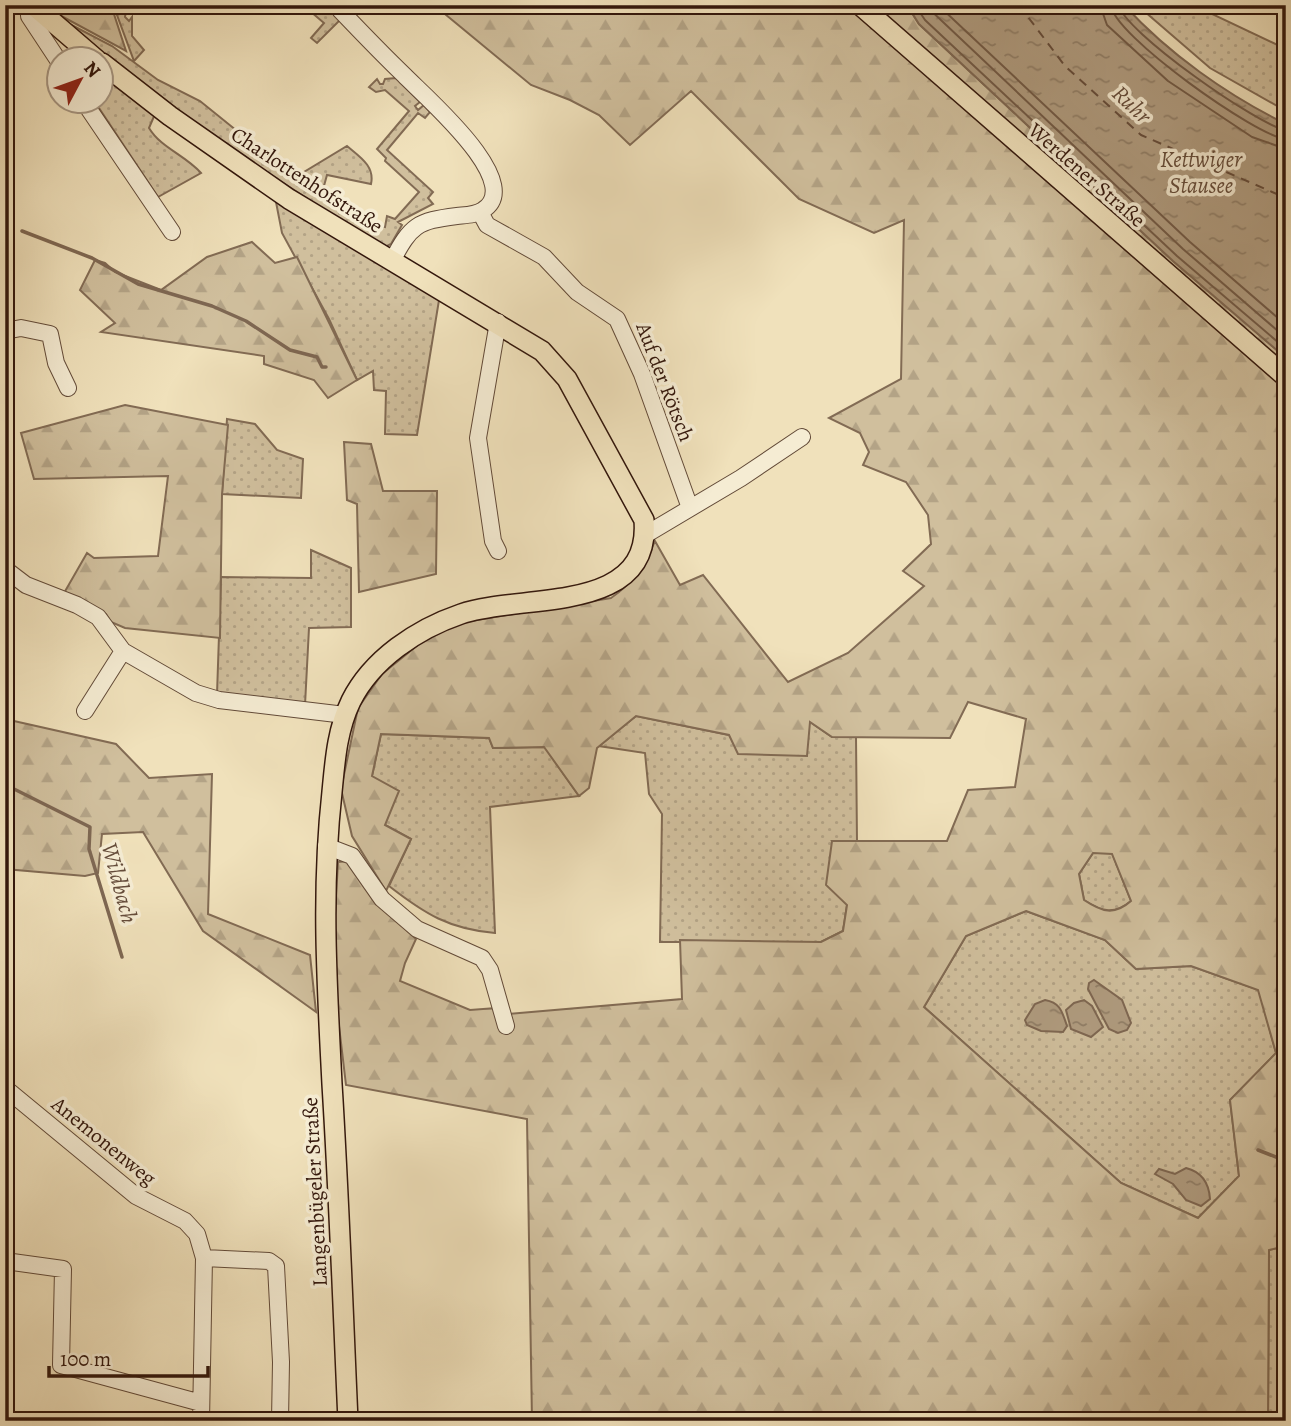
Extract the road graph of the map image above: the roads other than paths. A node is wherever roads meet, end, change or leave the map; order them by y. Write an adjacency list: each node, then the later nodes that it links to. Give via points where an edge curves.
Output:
1 (31, 5): 4 (street, via 29,16); 5 (main road)
2 (860, 5): 13 (main road, Werdener Straße)
3 (340, 10): 8 (street, via 474,147 494,190 492,201)
4 (49, 46)
5 (80, 46)
6 (116, 74): 10 (main road, Charlottenhofstraße, via 215,149)
7 (93, 116): 9 (street)
8 (480, 212): 10 (street, via 419,223 409,231); 16 (street, Auf der Rötsch, via 487,225 544,257 577,292 617,319)
9 (172, 232)
10 (392, 261): 11 (main road, Charlottenhofstraße)
11 (498, 322): 17 (main road, Charlottenhofstraße, via 542,351 567,379 637,502); 18 (street, via 478,438)
12 (5, 331): 14 (street, via 21,328 50,334)
13 (1286, 377)
14 (68, 388)
15 (802, 437): 16 (street)
16 (690, 508): 17 (street)
17 (645, 535): 22 (main road, via 636,561 611,586 494,606 431,627 377,664)
18 (498, 551)
19 (5, 569): 20 (street, via 26,585 98,617)
20 (123, 651): 21 (street); 22 (street, via 196,693 219,700)
21 (85, 711)
22 (345, 715): 23 (main road, via 337,744)
23 (327, 846): 24 (street, via 352,856 382,899 417,929 482,958 491,970); 31 (main road, Langenbügeler Straße, via 324,961)
24 (506, 1026)
25 (5, 1088): 26 (street, Anemonenweg, via 136,1196 186,1221 197,1234)
26 (204, 1258): 28 (street, Anemonenweg); 30 (street, via 269,1261 276,1266)
27 (5, 1261): 28 (street, via 63,1269 61,1365)
28 (201, 1404): 29 (street, Anemonenweg)
29 (201, 1421)
30 (280, 1421)
31 (348, 1421)

